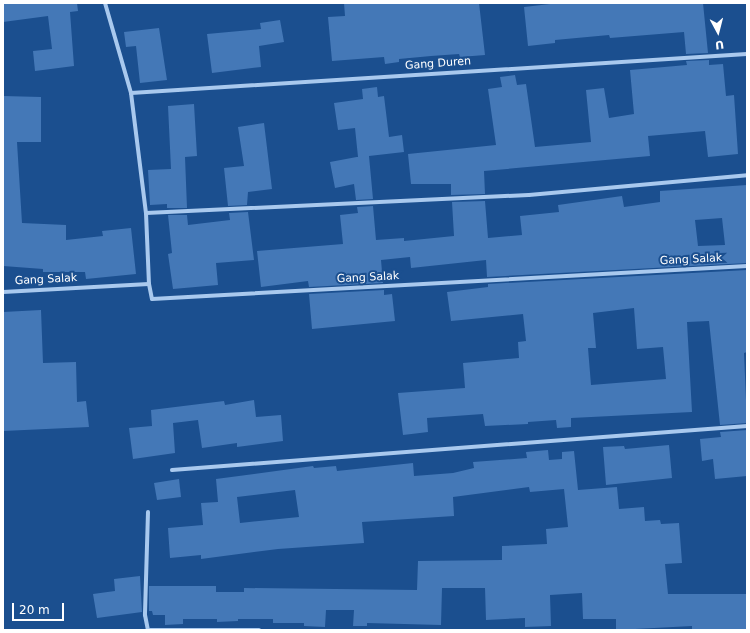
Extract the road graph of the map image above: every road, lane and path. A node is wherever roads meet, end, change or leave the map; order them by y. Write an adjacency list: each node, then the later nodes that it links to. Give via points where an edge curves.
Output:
1 (105, 3): 3 (street)
2 (747, 54): 3 (street, Gang Duren)
3 (131, 93): 5 (street)
4 (747, 175): 5 (street, via 529,195)
5 (146, 213): 7 (street)
6 (747, 266): 7 (street, Gang Salak, via 159,301 152,299)
7 (149, 284): 8 (street, Gang Salak)
8 (3, 292)
9 (747, 426): 10 (street)
10 (172, 470)
11 (148, 512): 12 (street, via 145,615)
12 (149, 630): 13 (street)
13 (259, 630)

